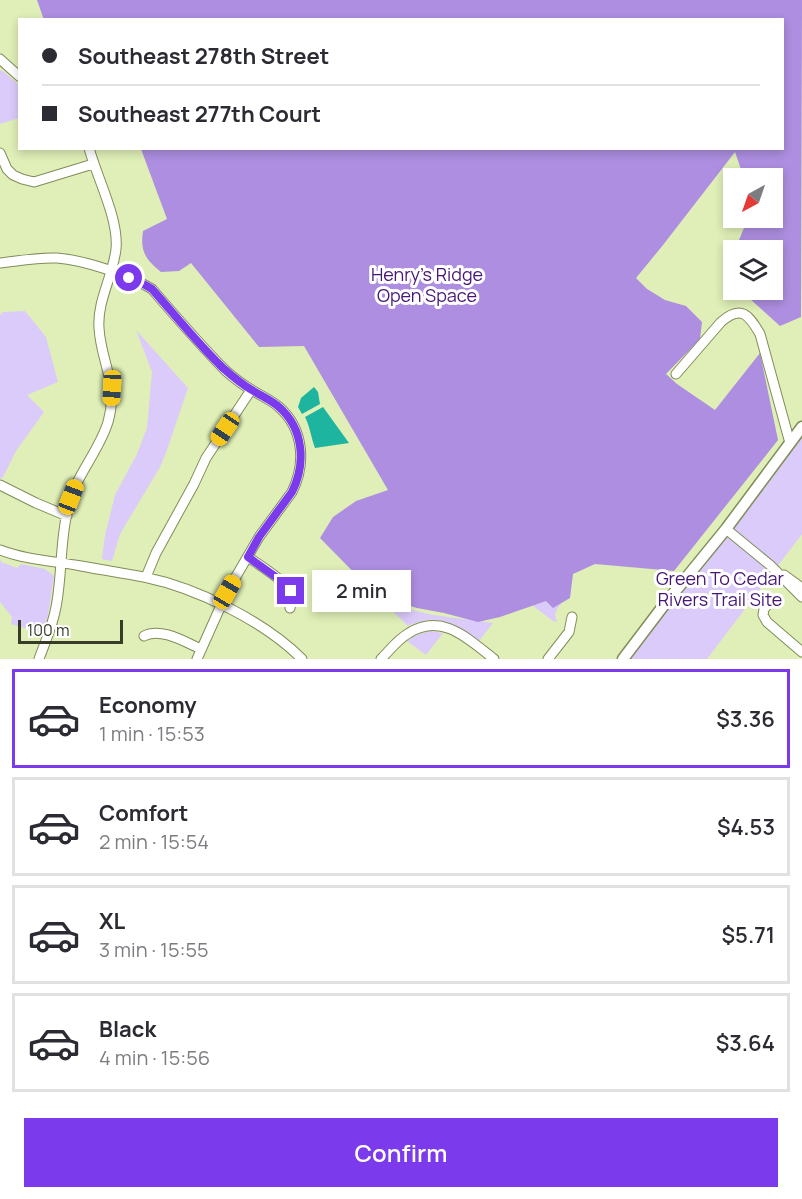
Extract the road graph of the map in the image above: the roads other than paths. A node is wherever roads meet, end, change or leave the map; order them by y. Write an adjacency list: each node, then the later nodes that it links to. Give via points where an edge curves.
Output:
1 (0, 58): 2 (street)
2 (18, 75)
3 (90, 150): 5 (street)
4 (0, 153): 5 (street, via 13,175 34,182)
5 (93, 164): 7 (street, via 116,233)
6 (0, 263): 7 (street, via 54,258)
7 (111, 271): 9 (street, via 152,289 215,360); 13 (street, via 99,311 99,327 112,388 111,408 102,437 76,485)
8 (676, 374): 11 (street, via 728,315 744,314 760,334)
9 (251, 390): 16 (street, via 287,416 299,438 302,461 292,492); 19 (street, via 206,458)
10 (802, 427): 11 (main road)
11 (790, 443): 14 (main road)
12 (0, 485): 13 (street)
13 (67, 516): 17 (street)
14 (726, 529): 18 (street); 35 (main road)
15 (0, 550): 17 (street)
16 (248, 557): 23 (street); 24 (street, via 287,585 292,596)
17 (62, 563): 19 (street); 30 (street, via 53,623)
18 (770, 565): 20 (street); 21 (street)
19 (146, 577): 23 (street)
20 (802, 588)
21 (802, 597)
22 (771, 601): 28 (street, via 764,609 764,619)
23 (221, 605): 27 (street); 29 (street, via 269,632)
24 (290, 608)
25 (572, 617): 34 (street, via 569,632)
26 (144, 636): 27 (street, via 163,634)
27 (201, 649): 31 (street)
28 (802, 652)
29 (301, 657)
30 (39, 659)
31 (197, 659)
32 (381, 659): 33 (street, via 408,633 436,625 461,634)
33 (494, 659)
34 (548, 659)
35 (623, 659)

